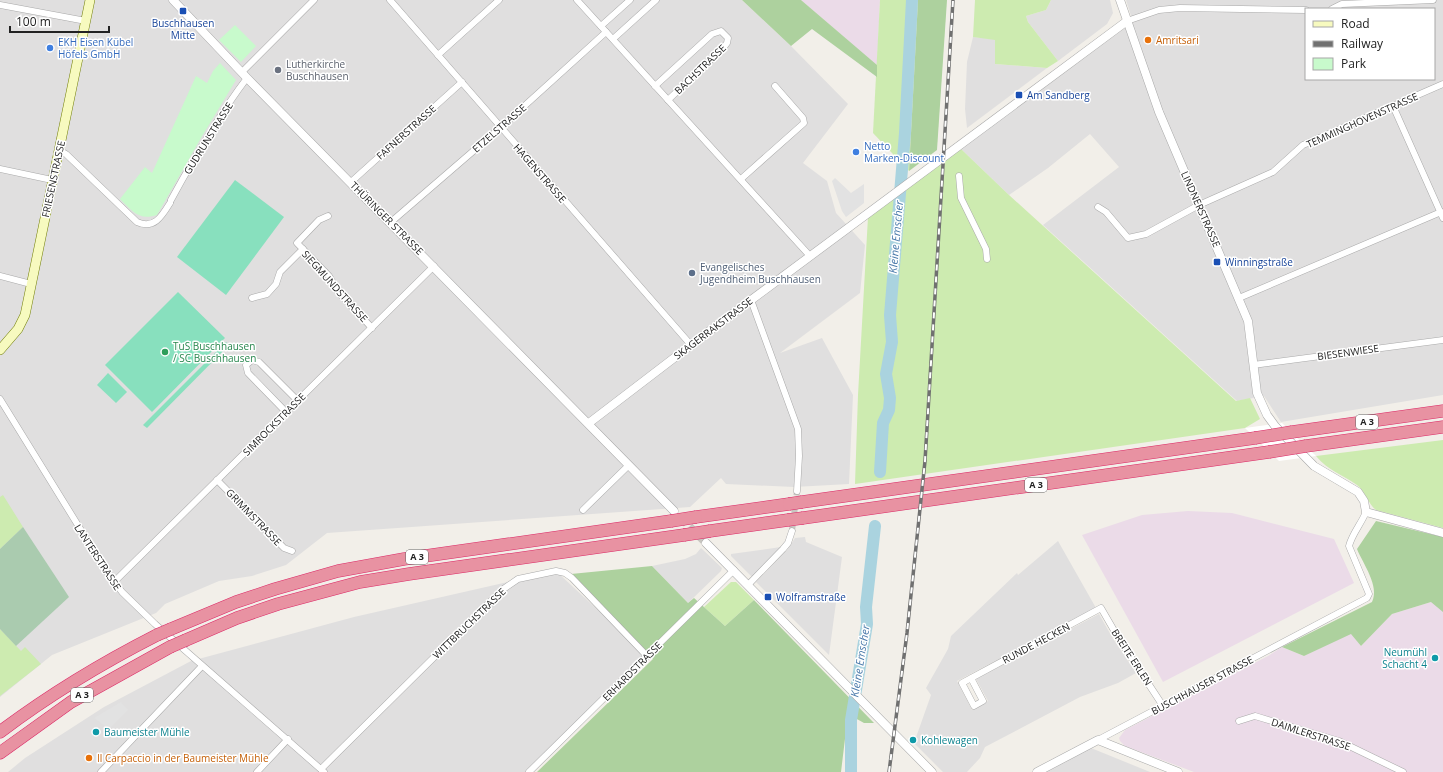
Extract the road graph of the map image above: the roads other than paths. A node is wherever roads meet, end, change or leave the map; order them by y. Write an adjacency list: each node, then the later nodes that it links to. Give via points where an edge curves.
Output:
1 (90, 0): 14 (main road, FRIESENSTRASSE)
2 (173, 0): 20 (street, THÜRINGER STRASSE)
3 (314, 0): 20 (street, GUDRUNSTRASSE)
4 (390, 0): 19 (street, HAGENSTRASSE)
5 (499, 0): 19 (street)
6 (577, 0): 16 (street, BACHSTRASSE)
7 (630, 0): 16 (street)
8 (656, 0): 18 (street)
9 (1120, 0): 15 (street, LINDNERSTRASSE)
10 (1433, 0): 12 (street, via 1342,4)
11 (0, 5): 14 (street)
12 (1334, 8)
13 (1305, 10): 15 (street, via 1180,8 1159,10)
14 (86, 21): 28 (main road, FRIESENSTRASSE)
15 (1127, 21): 34 (street, LINDNERSTRASSE, via 1159,112); 40 (street, SKAGERRAKSTRASSE)
16 (601, 26): 17 (street, BACHSTRASSE)
17 (606, 32): 18 (street, BACHSTRASSE); 27 (street, ETZELSTRASSE)
18 (613, 39): 23 (street, BACHSTRASSE)
19 (438, 54): 21 (street, HAGENSTRASSE)
20 (245, 75): 28 (street, GUDRUNSTRASSE, via 161,218 155,222 137,222); 33 (street, THÜRINGER STRASSE)
21 (462, 82): 27 (street, HAGENSTRASSE); 33 (street, FAFNERSTRASSE)
22 (1443, 84): 26 (street, TEMMINGHOVENSTRASSE)
23 (655, 86): 25 (street, BACHSTRASSE); 25 (street, BACHSTRASSE, via 712,34 721,31 728,38 724,47)
24 (775, 86): 31 (street, via 804,118 804,123)
25 (668, 100): 31 (street, BACHSTRASSE)
26 (1393, 106): 34 (street, TEMMINGHOVENSTRASSE, via 1303,145 1272,172); 36 (street)
27 (500, 128): 38 (street, ETZELSTRASSE); 50 (street, HAGENSTRASSE)
28 (59, 150): 32 (main road, FRIESENSTRASSE)
29 (0, 170): 32 (street)
30 (959, 176): 41 (street, via 961,198 986,248)
31 (742, 179): 40 (street, BACHSTRASSE)
32 (52, 180): 44 (main road, FRIESENSTRASSE)
33 (351, 182): 38 (street, THÜRINGER STRASSE)
34 (1199, 205): 35 (street, TEMMINGHOVENSTRASSE, via 1146,234 1128,238 1106,212); 46 (street, LINDNERSTRASSE)
35 (1098, 207)
36 (1442, 215): 46 (street)
37 (328, 216): 39 (street, SIEGMUNDSTRASSE, via 319,220 297,243)
38 (391, 222): 42 (street, THÜRINGER STRASSE)
39 (302, 249): 45 (street, via 280,272 276,284 267,294); 48 (street, SIEGMUNDSTRASSE, via 329,276 339,293)
40 (810, 256): 47 (street, SKAGERRAKSTRASSE)
41 (987, 259)
42 (434, 266): 48 (street, SIMROCKSTRASSE); 57 (street, THÜRINGER STRASSE)
43 (0, 276): 44 (street)
44 (31, 284): 51 (main road, FRIESENSTRASSE, via 22,322)
45 (252, 298)
46 (1239, 298): 52 (street, LINDNERSTRASSE, via 1250,326)
47 (751, 300): 50 (street, SKAGERRAKSTRASSE); 61 (street, via 798,429)
48 (372, 328): 54 (street, SIMROCKSTRASSE)
49 (1443, 340): 52 (street, BIESENWIESE)
50 (691, 345): 57 (street, SKAGERRAKSTRASSE)
51 (0, 350)
52 (1253, 365): 63 (street, LINDNERSTRASSE, via 1257,393 1275,426 1314,466 1358,492 1364,501)
53 (0, 399): 70 (street, LANTERSTRASSE)
54 (298, 401): 56 (street, SIMROCKSTRASSE); 56 (street, via 259,362 249,362 246,365 248,373)
55 (1443, 411): 64 (highway, A 3, bridge, via 696,517)
56 (286, 412): 60 (street, SIMROCKSTRASSE)
57 (589, 423): 59 (street, THÜRINGER STRASSE)
58 (1443, 427): 65 (highway, A 3, bridge, via 803,518)
59 (629, 465): 62 (street); 64 (street, THÜRINGER STRASSE)
60 (217, 480): 68 (street, GRIMMSTRASSE, via 284,548); 70 (street, SIMROCKSTRASSE)
61 (797, 490)
62 (583, 510)
63 (1366, 512): 66 (street); 76 (street, BUSCHHAUSER STRASSE, via 1349,546 1369,594 1367,598)
64 (673, 516): 78 (highway, A 3, bridge, via 404,558 338,571 275,588 157,635 80,678)
65 (790, 526): 67 (highway, A 3); 71 (street, via 788,543)
66 (1443, 533)
67 (708, 537): 69 (street); 81 (highway, A 3, bridge, via 684,536 409,574 360,582 278,604 236,618 170,647 71,702)
68 (292, 551)
69 (734, 570): 71 (street); 73 (street, ERHARDSTRASSE)
70 (114, 582): 74 (street, LANTERSTRASSE, via 130,601)
71 (748, 585): 86 (street)
72 (1101, 608): 75 (street, RUNDE HECKEN); 76 (street, BREITE ERLEN)
73 (647, 656): 82 (street, WITTBRUCHSTRASSE, via 565,573 556,571 518,579 502,590); 85 (street, ERHARDSTRASSE)
74 (202, 666): 79 (street, LANTERSTRASSE); 83 (street)
75 (971, 678)
76 (1163, 706): 80 (street, BUSCHHAUSER STRASSE)
77 (1239, 720): 89 (street, DAIMLERSTRASSE, via 1255,716 1339,741)
78 (0, 732)
79 (288, 739): 82 (street, LANTERSTRASSE); 84 (street)
80 (1098, 740): 87 (street, BUSCHHAUSER STRASSE); 88 (street)
81 (0, 753)
82 (323, 771)
83 (101, 772)
84 (257, 772)
85 (529, 772)
86 (932, 772)
87 (1036, 772)
88 (1178, 772)
89 (1404, 772)

